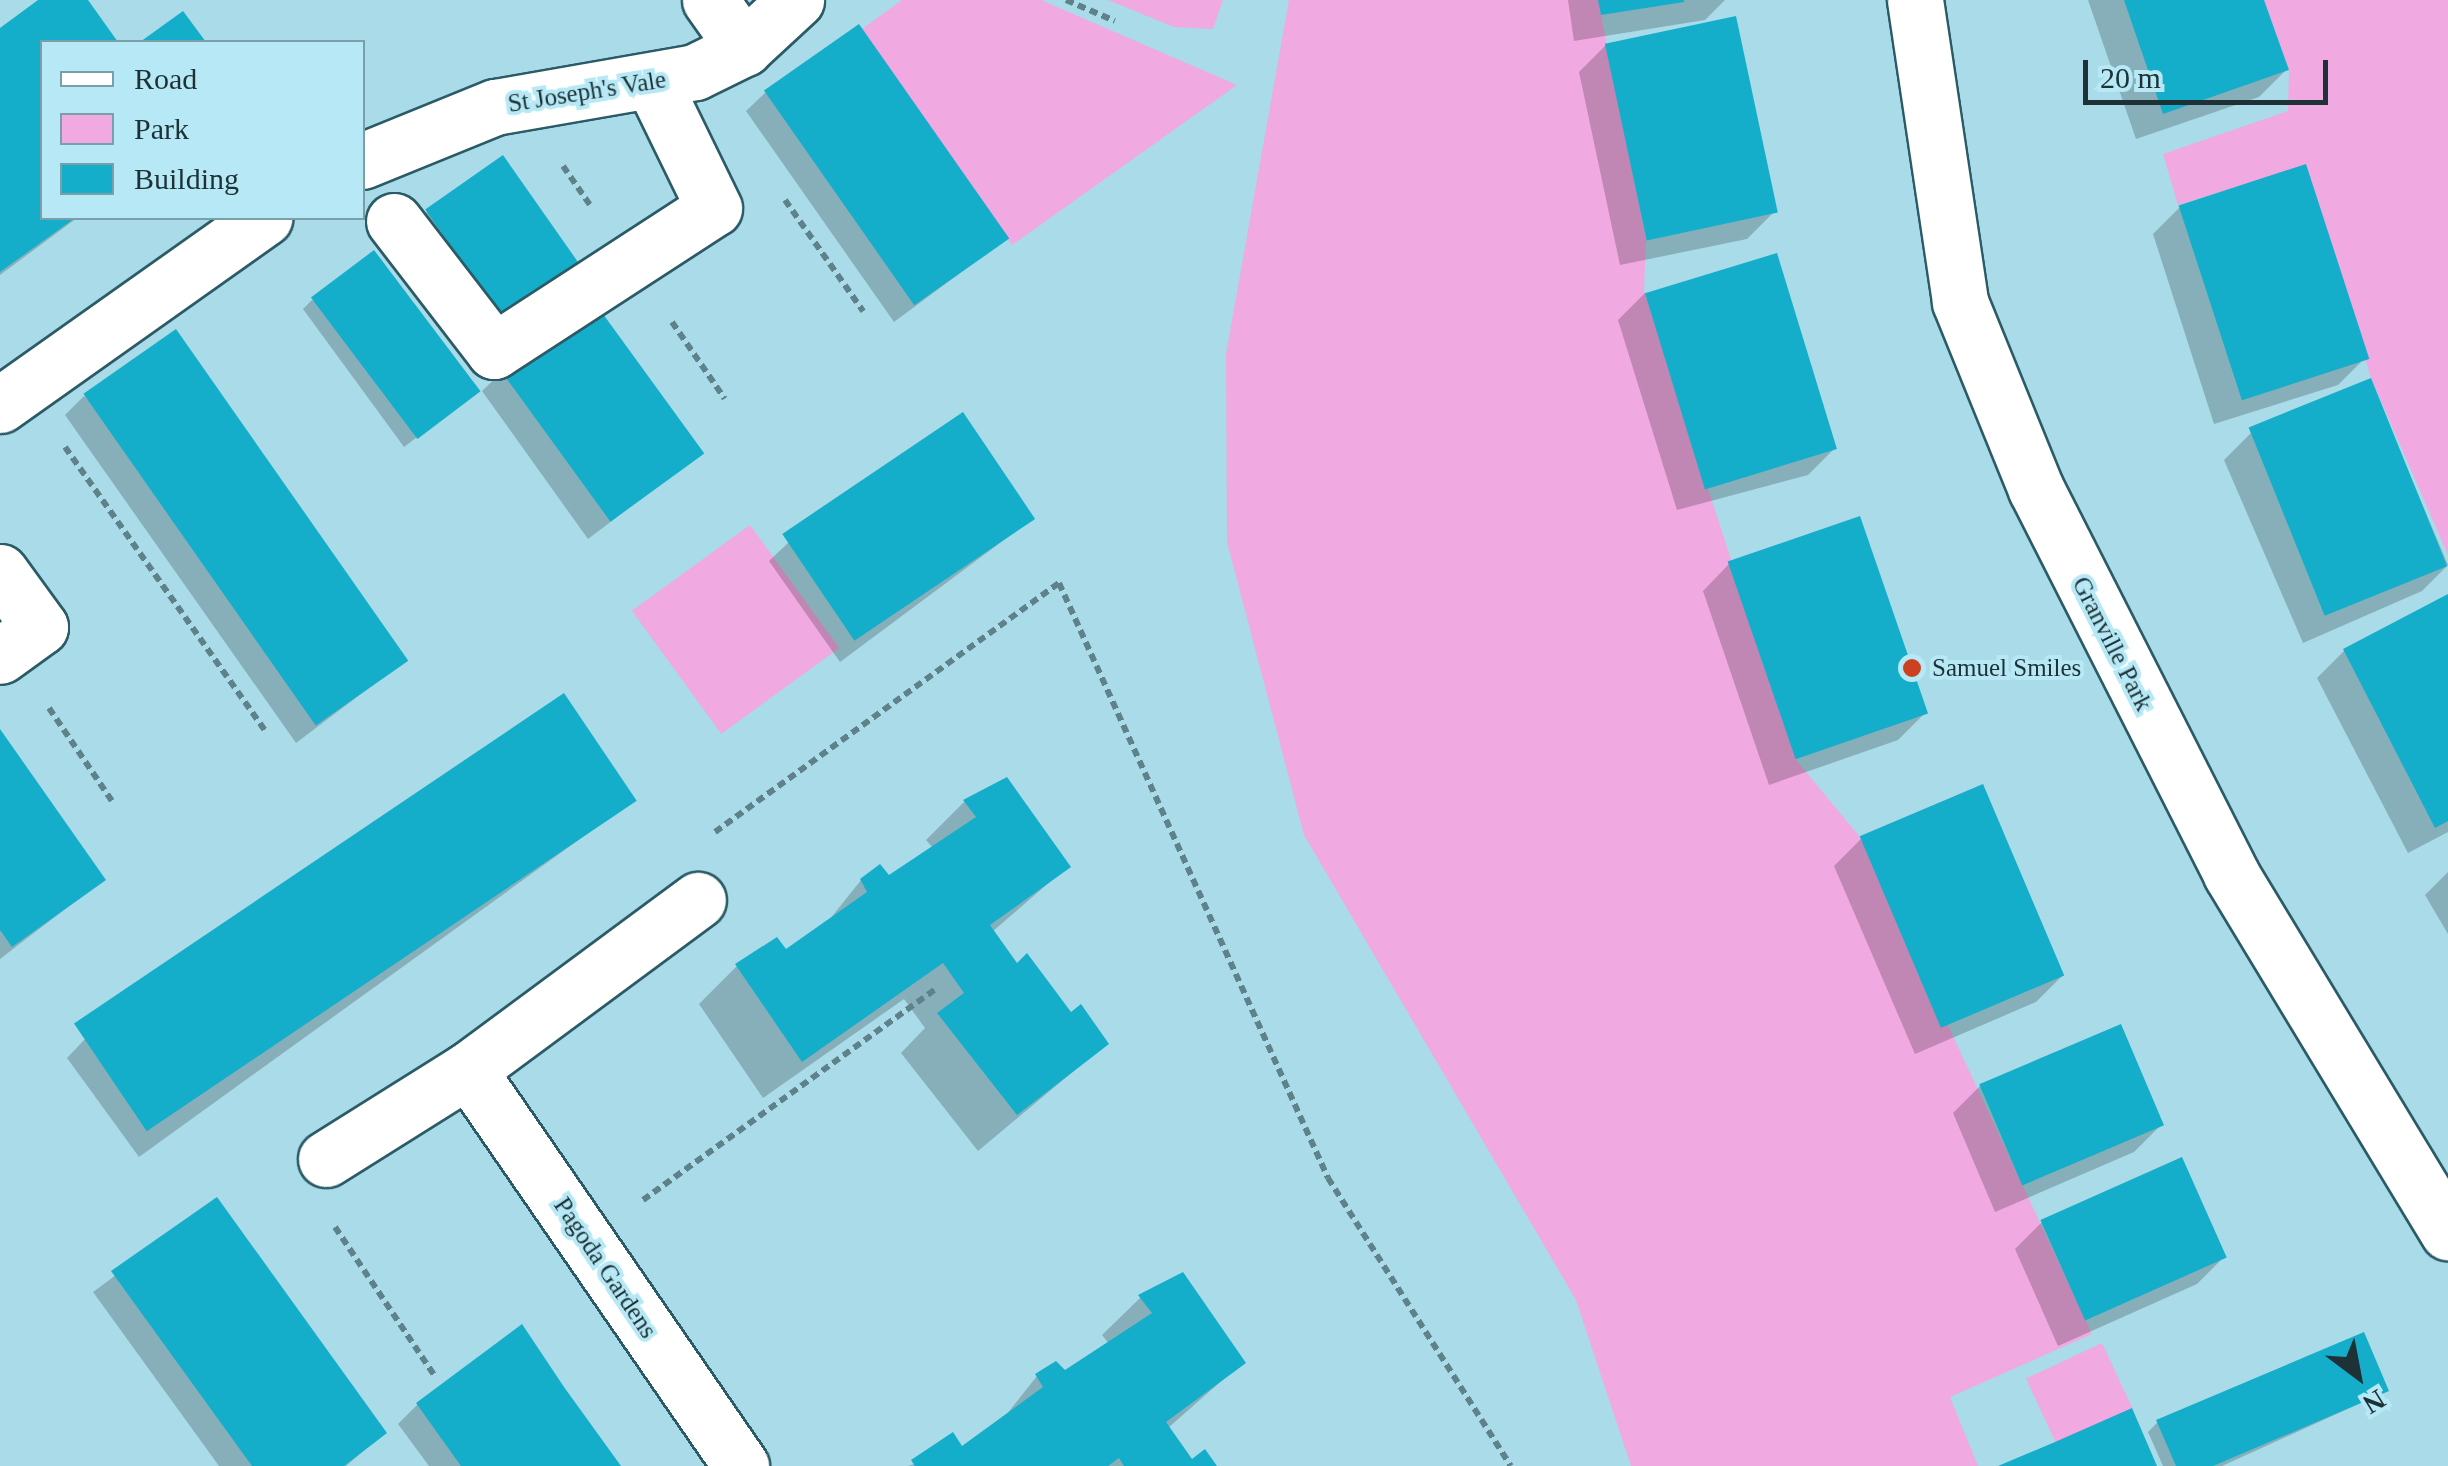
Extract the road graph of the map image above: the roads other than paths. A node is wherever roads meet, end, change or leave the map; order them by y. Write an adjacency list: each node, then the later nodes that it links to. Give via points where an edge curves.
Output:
1 (710, 0): 4 (street)
2 (796, 0): 4 (street, St Joseph's Vale)
3 (1915, 0): 15 (street, Granville Park, via 1960,302 2036,490 2231,874)
4 (744, 48): 5 (street, St Joseph's Vale)
5 (654, 85): 6 (street, St Joseph's Vale, via 518,104); 8 (street, via 714,208 494,351)
6 (365, 160)
7 (261, 220): 9 (street)
8 (394, 222)
9 (0, 405)
10 (0, 572): 11 (street, via 40,627)
11 (5, 653)
12 (698, 900): 13 (street)
13 (468, 1070): 14 (street); 16 (street, Pagoda Gardens)
14 (325, 1185)
15 (2448, 1234)
16 (741, 1466)

